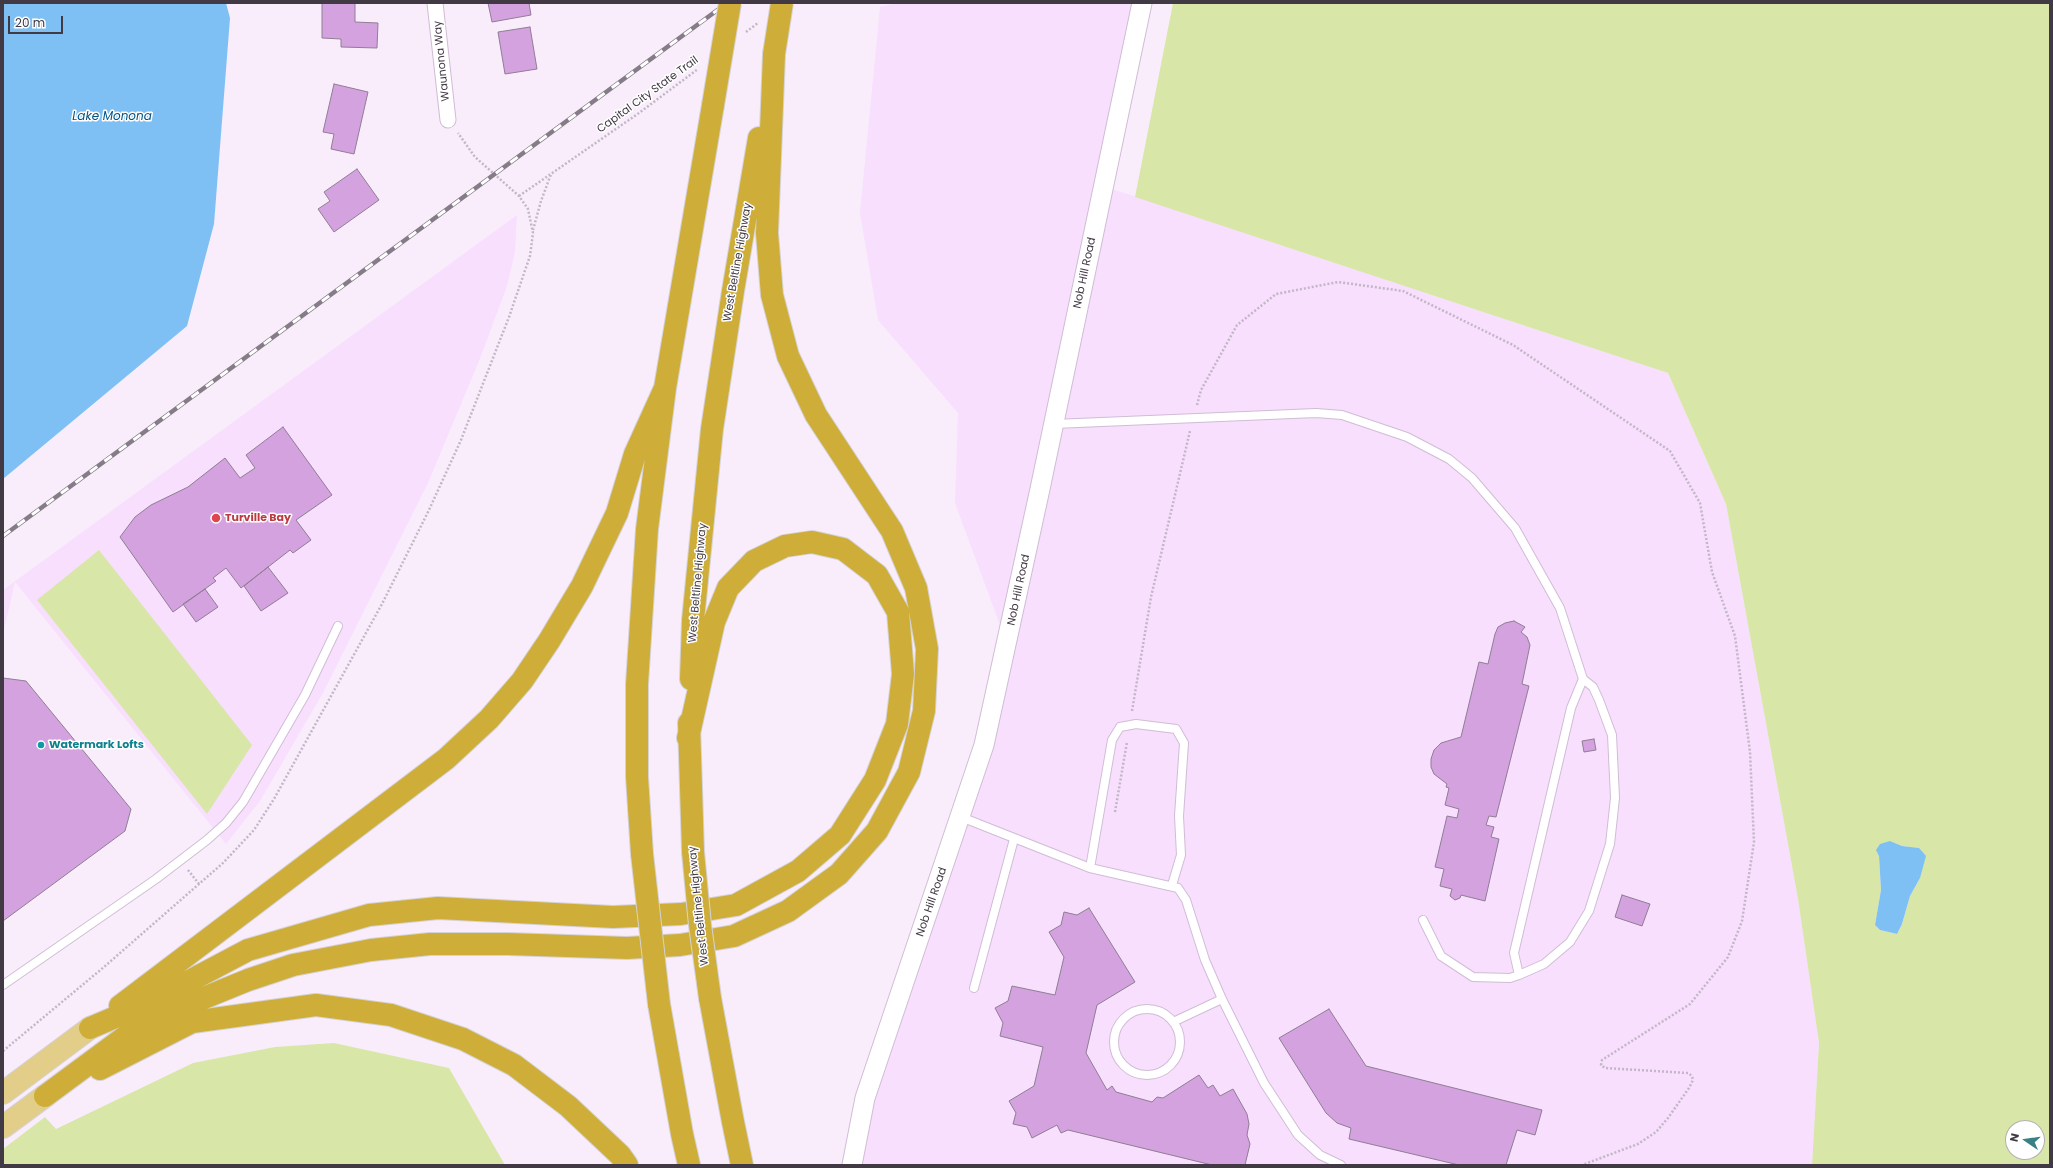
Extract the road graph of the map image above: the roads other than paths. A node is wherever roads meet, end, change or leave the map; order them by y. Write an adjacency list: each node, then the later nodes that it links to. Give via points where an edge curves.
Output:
1 (435, 3): 6 (street, Waunona Way)
2 (730, 3): 7 (highway, bridge)
3 (782, 3): 5 (highway, West Beltline Highway, bridge)
4 (1142, 3): 8 (street, Nob Hill Road)
5 (774, 54): 11 (highway, West Beltline Highway, via 712,429 693,620); 24 (highway, via 767,232 772,295 788,356 816,415 892,531 916,588 927,649 924,712 909,772 877,832 839,874 788,911 734,936 680,945 627,948 430,944 371,950 294,965 248,980 145,1022)
6 (448, 120)
7 (665, 388): 22 (highway, via 635,454 617,512 582,586 522,681 489,719 446,759); 27 (highway, bridge, via 647,529 637,684 637,777 642,854 659,1004)
8 (1053, 424): 10 (lane, via 1316,413 1342,415 1407,437 1449,459 1472,478 1515,528 1560,608); 12 (street, Nob Hill Road, via 984,745)
9 (338, 626): 18 (lane, via 305,695 243,802 226,823 156,880)
10 (1583, 679): 17 (lane, via 1571,708 1514,954); 17 (lane, via 1593,687 1612,735 1615,798 1610,844 1589,910 1570,942 1544,964)
11 (688, 738): 22 (highway, via 714,622 728,588 754,561 785,546 812,542 843,550 877,574 898,612 903,674 897,724 875,780 840,835 798,870 736,905 681,914 613,917 438,908 369,915 248,950 144,1005); 28 (highway, West Beltline Highway, bridge, via 693,852 700,925 710,998)
12 (961, 817): 13 (lane); 29 (street, Nob Hill Road, via 865,1098)
13 (1014, 839): 14 (lane); 19 (lane)
14 (1090, 868): 15 (lane); 15 (lane, via 1112,740 1120,727 1136,724 1176,729 1184,743 1179,816 1181,854)
15 (1172, 885): 20 (lane, via 1178,888 1186,900 1205,960)
16 (1423, 920): 17 (lane, via 1441,956 1473,977 1510,978)
17 (1519, 974)
18 (3, 985)
19 (974, 988)
20 (1222, 999): 21 (lane); 30 (lane, via 1264,1083 1298,1135 1320,1155)
21 (1173, 1022): 21 (lane, via 1165,1014 1155,1010 1143,1009 1132,1012 1116,1028 1114,1045 1119,1061 1127,1070 1147,1076 1166,1069 1174,1062 1180,1042)
22 (90, 1028): 23 (main road)
23 (3, 1093)
24 (45, 1096): 25 (main road); 26 (highway, via 192,1022 316,1005 392,1016 470,1042 514,1065 568,1106 620,1155)
25 (3, 1127)
26 (627, 1165)
27 (689, 1165)
28 (742, 1165)
29 (852, 1165)
30 (1341, 1165)

